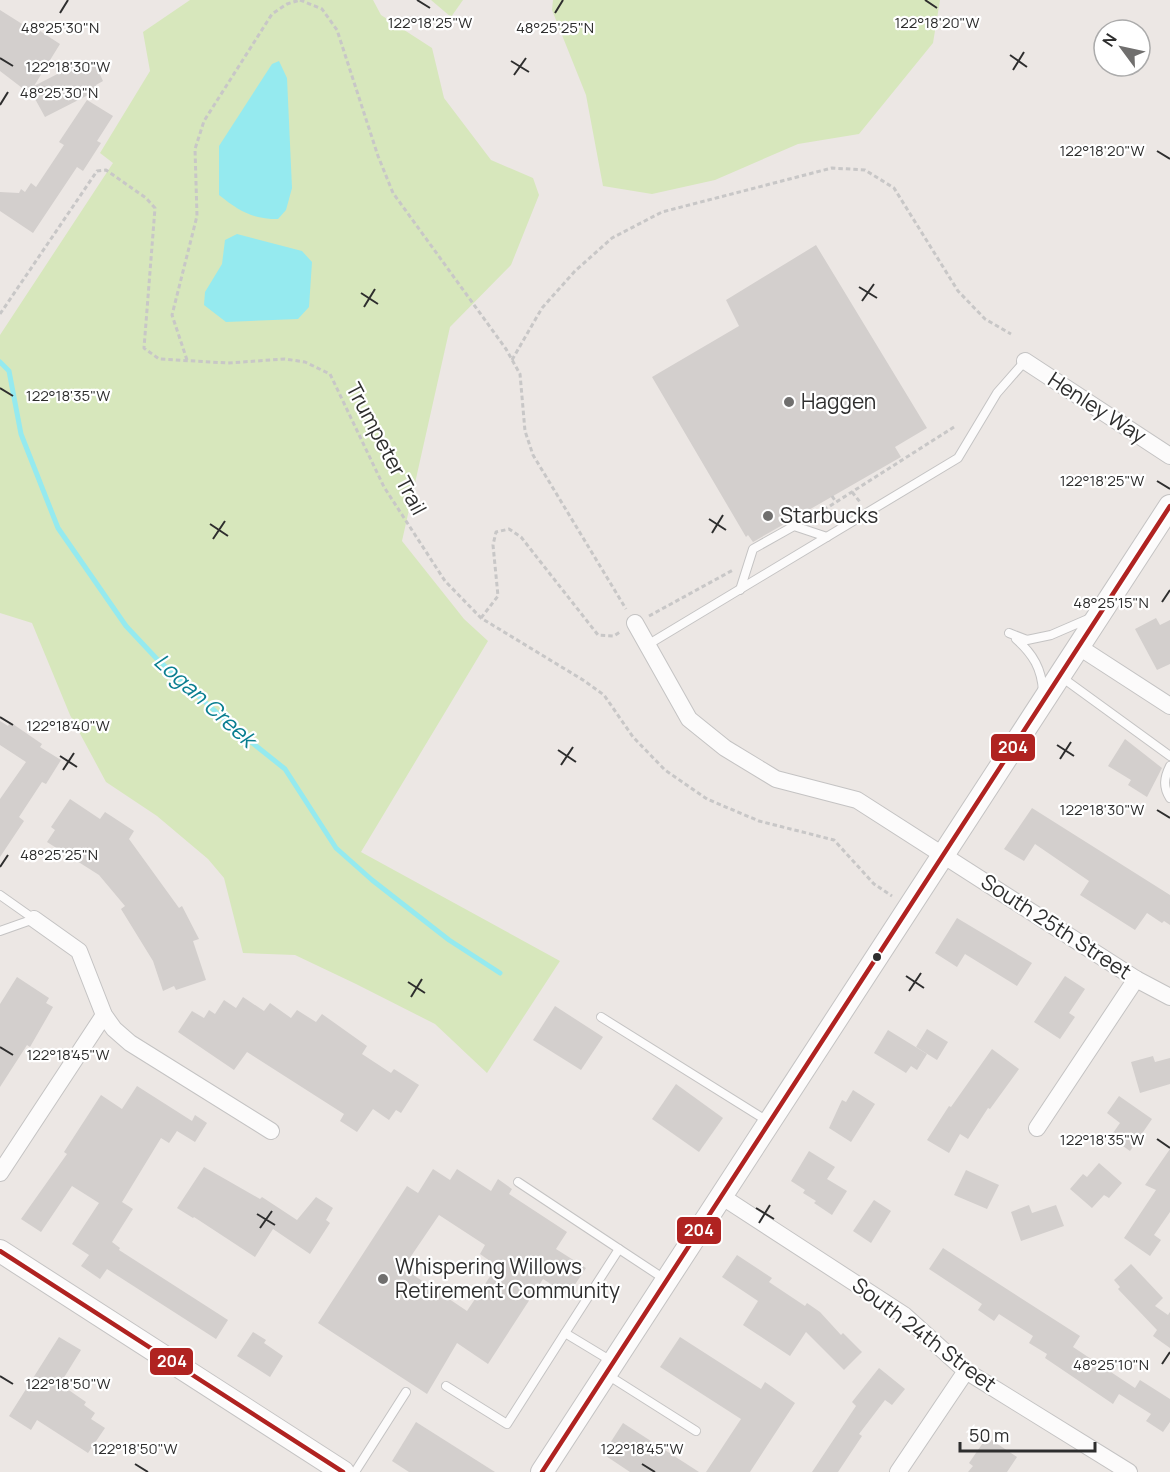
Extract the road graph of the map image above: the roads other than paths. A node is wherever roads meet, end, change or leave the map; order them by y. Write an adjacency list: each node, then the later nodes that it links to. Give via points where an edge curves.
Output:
1 (1025, 361): 2 (street, Henley Way); 4 (lane, via 997,393 958,458)
2 (1170, 456)
3 (1170, 507): 6 (street)
4 (827, 537): 5 (lane); 5 (lane, via 795,526 753,549)
5 (740, 590): 8 (lane)
6 (1102, 611): 9 (street); 11 (lane, via 1051,635 1026,640 1009,633 1031,652 1043,680)
7 (635, 623): 8 (street, South 25th Street)
8 (649, 644): 16 (street, South 25th Street, via 689,719 725,748 777,779 857,800)
9 (1079, 647): 10 (street); 12 (street)
10 (1059, 676): 11 (street); 13 (lane)
11 (1043, 701): 16 (street)
12 (1170, 706)
13 (1170, 756)
14 (1170, 766): 15 (lane, via 1165,790)
15 (1170, 798)
16 (944, 854): 20 (street, South 25th Street); 24 (street)
17 (0, 895): 18 (lane)
18 (34, 919): 19 (lane); 22 (street, via 79,951)
19 (0, 931)
20 (1136, 979): 21 (street, South 25th Street); 25 (street)
21 (1170, 997)
22 (104, 1016): 26 (street, via 130,1043); 27 (street)
23 (601, 1017): 24 (lane)
24 (769, 1122): 29 (street)
25 (1037, 1128)
26 (271, 1131)
27 (0, 1173)
28 (518, 1182): 30 (lane)
29 (721, 1196): 32 (street); 35 (street, South 24th Street, via 904,1315)
30 (619, 1249): 32 (lane); 33 (lane)
31 (0, 1251): 39 (street)
32 (666, 1281): 34 (street)
33 (565, 1333): 34 (lane); 36 (lane, via 507,1424)
34 (609, 1368): 38 (lane); 41 (street)
35 (966, 1371): 42 (street); 43 (street, South 24th Street)
36 (446, 1386)
37 (406, 1392): 40 (lane)
38 (696, 1431)
39 (343, 1472)
40 (355, 1472)
41 (542, 1472)
42 (898, 1472)
43 (1129, 1472)

